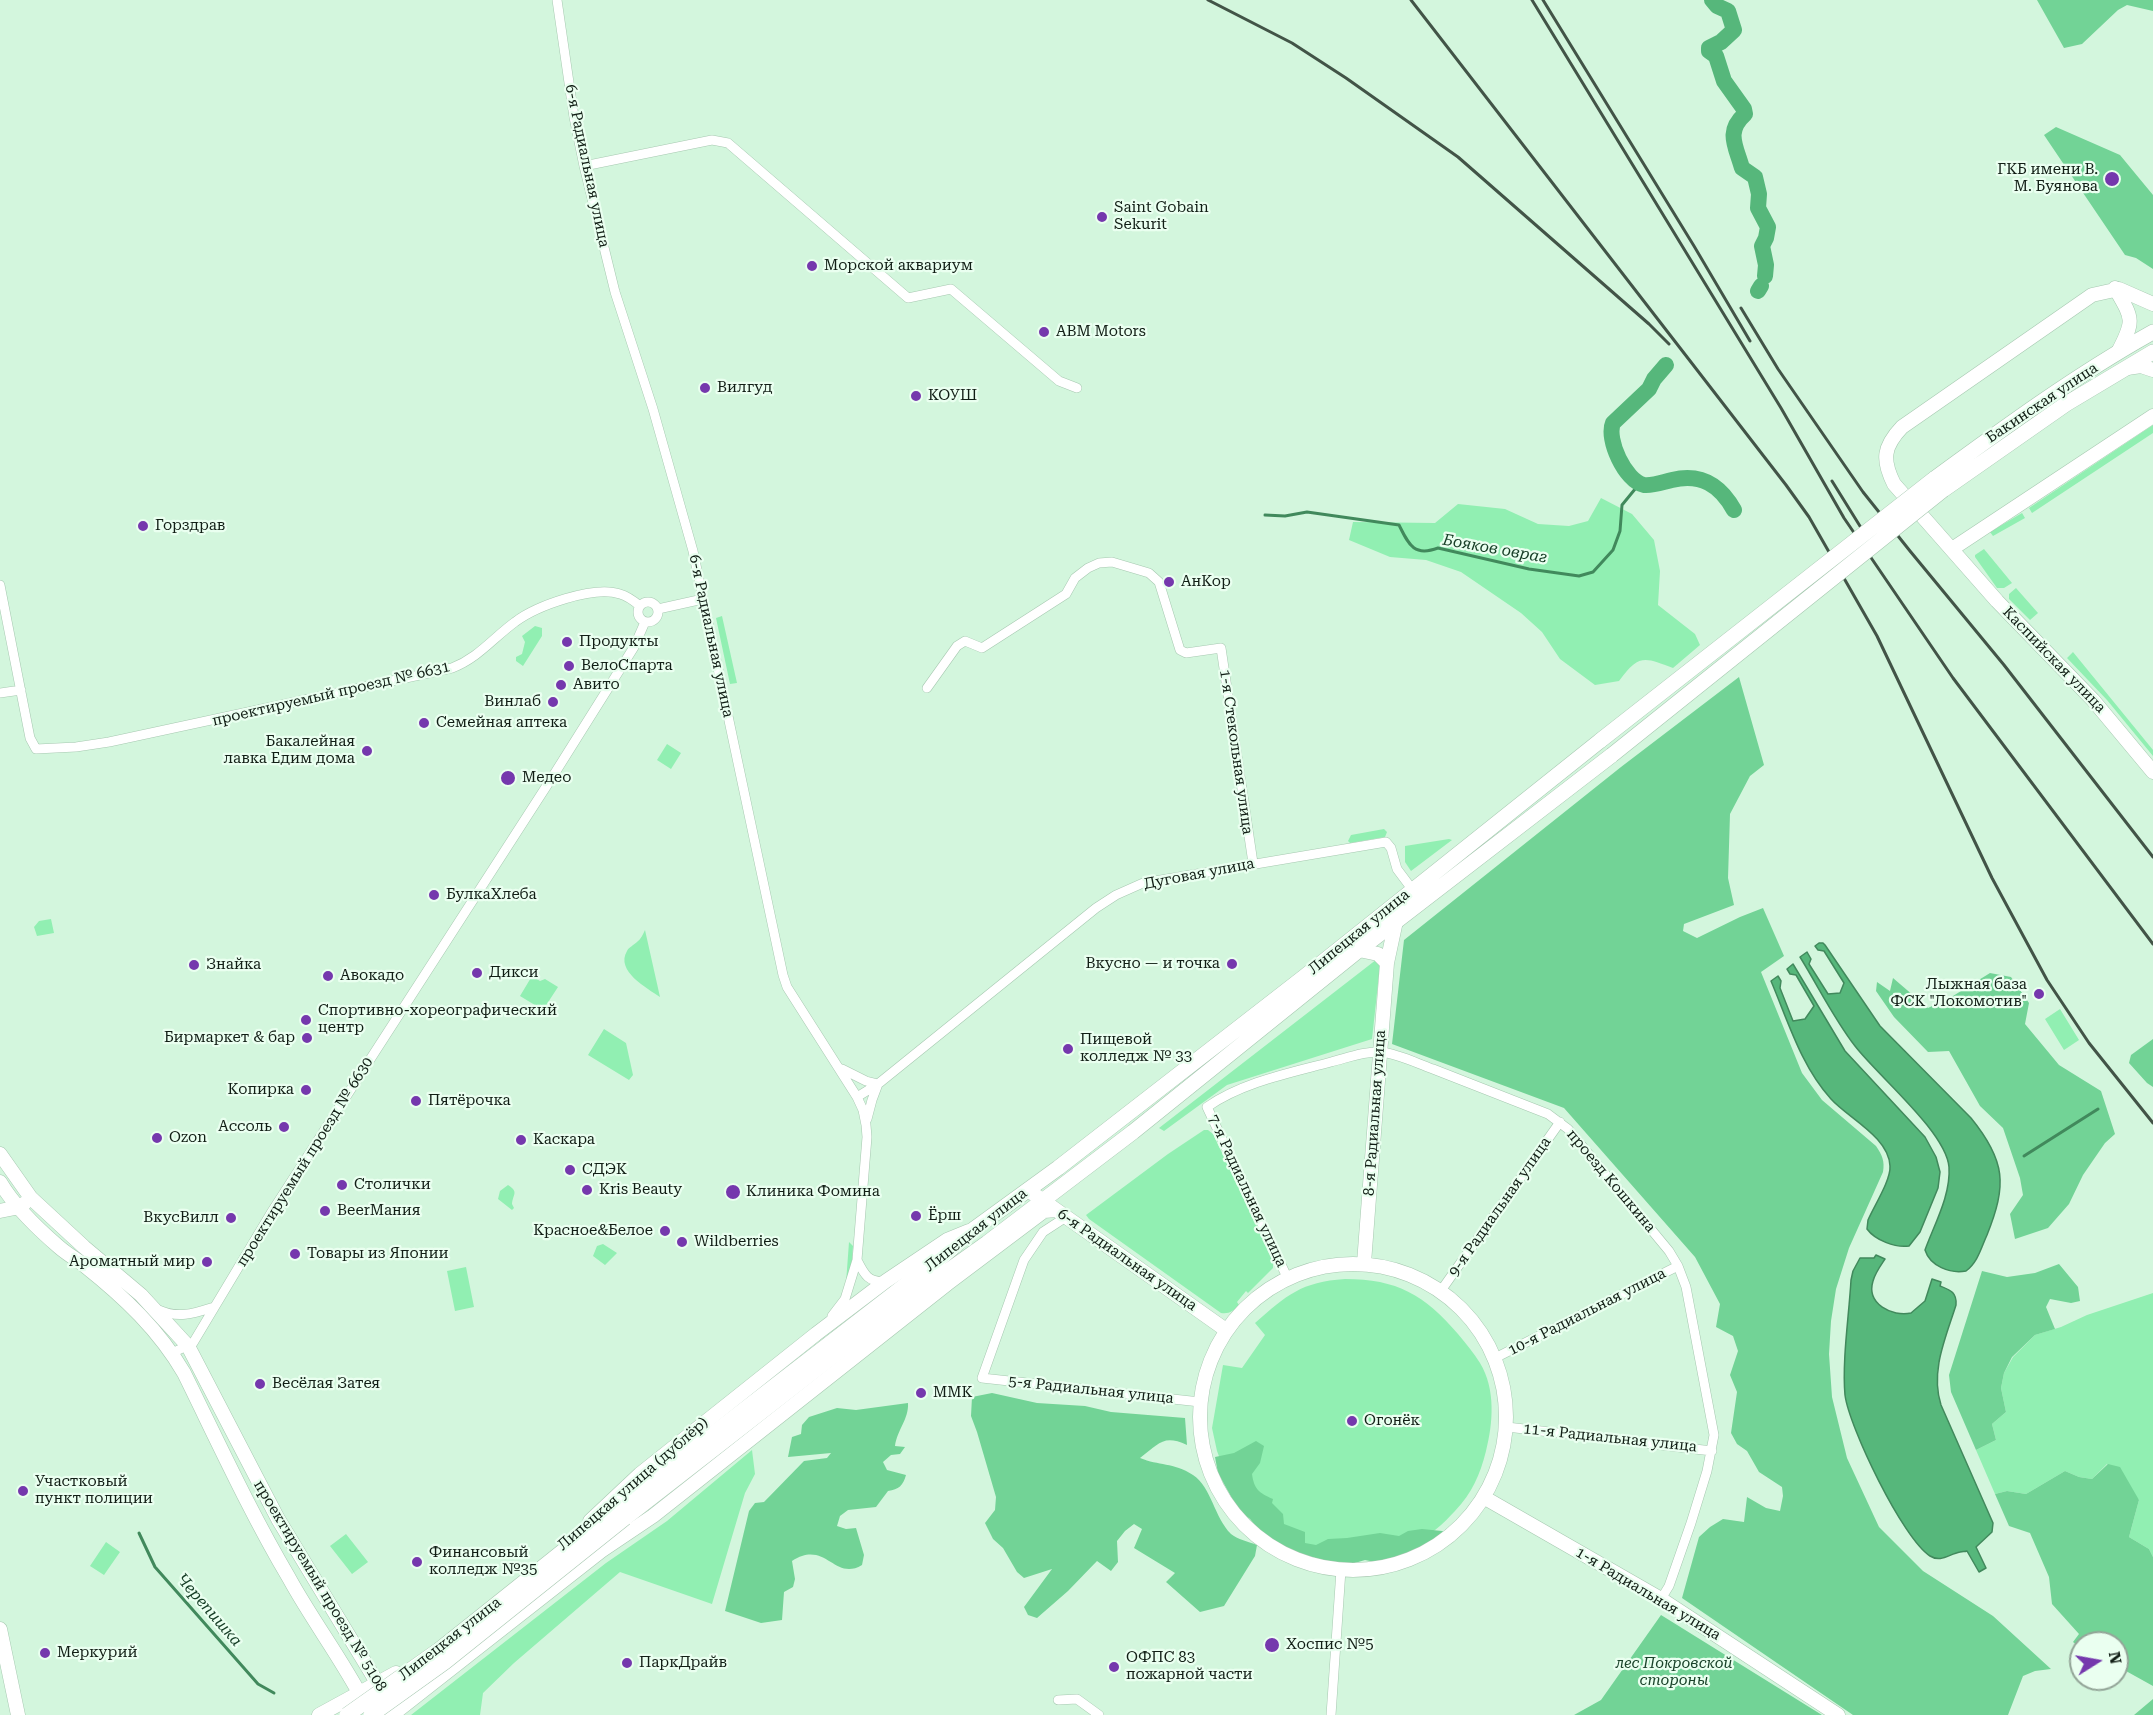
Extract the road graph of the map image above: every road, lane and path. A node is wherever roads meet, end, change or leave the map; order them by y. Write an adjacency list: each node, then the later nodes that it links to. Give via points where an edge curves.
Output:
1 (558, 0): 2 (street, 6-я Радиальная улица)
2 (584, 166): 10 (street, via 712,140 728,143 908,298 951,289 1059,381); 15 (street, 6-я Радиальная улица, via 615,292 653,409)
3 (2115, 288): 4 (main road); 6 (main road, via 2131,323); 13 (main road, Каспийская улица, via 2092,295 1902,428 1887,445 1887,470 1894,484)
4 (2153, 304)
5 (2153, 332): 6 (main road, Бакинская улица)
6 (2118, 352): 12 (main road, Бакинская улица, via 2026,412)
7 (2153, 352): 8 (main road, Бакинская улица)
8 (2122, 368): 9 (main road, via 2141,366); 12 (main road, Бакинская улица)
9 (2153, 370)
10 (1077, 388)
11 (2153, 416): 13 (main road)
12 (1938, 484): 24 (main road, Липецкая улица, bridge); 25 (main road, Липецкая улица, bridge, via 1612,755)
13 (1952, 549): 22 (main road, Каспийская улица, via 2093,700)
14 (0, 585): 20 (street)
15 (703, 599): 17 (street, проектируемый проезд № 6631); 29 (street, 6-я Радиальная улица, via 783,975)
16 (640, 606): 17 (street, проектируемый проезд № 6631, via 651,602); 18 (street, via 638,614); 20 (street, проектируемый проезд № 6631, via 621,594 588,594 546,604 514,622 479,654 452,668 76,747 36,749 30,738)
17 (658, 609): 18 (street, via 655,619)
18 (645, 622): 52 (street, проектируемый проезд № 6630, via 634,647 553,776)
19 (927, 688): 23 (street, 1-я Стекольная улица, via 957,646 965,641 982,648 1066,594 1088,568 1112,562 1149,573 1159,582 1180,650 1186,654 1221,648)
20 (21, 690): 21 (street)
21 (0, 693)
22 (2153, 772)
23 (1253, 863): 24 (street, Дуговая улица, via 1386,842 1397,869); 30 (street, Дуговая улица, via 1143,883 1116,895)
24 (1412, 889): 37 (main road, Липецкая улица)
25 (1396, 921): 26 (main road, Липецкая улица); 27 (main road, 8-я Радиальная улица)
26 (1359, 950): 27 (main road, via 1378,954); 39 (main road, Липецкая улица)
27 (1387, 963): 28 (main road, 8-я Радиальная улица)
28 (1380, 1052): 32 (street, проезд Кошкина, via 1270,1079); 33 (street, проезд Кошкина, via 1468,1082); 46 (main road, 8-я Радиальная улица)
29 (840, 1068): 30 (street); 31 (street, 6-я Радиальная улица)
30 (878, 1084): 31 (street, Дуговая улица); 34 (street)
31 (857, 1097): 34 (street, 6-я Радиальная улица)
32 (1207, 1107): 48 (street, 7-я Радиальная улица)
33 (1560, 1122): 47 (street, проезд Кошкина); 51 (street, 9-я Радиальная улица)
34 (866, 1125): 45 (street, 6-я Радиальная улица)
35 (0, 1154): 38 (main road, проектируемый проезд № 5108)
36 (0, 1182): 40 (main road, проектируемый проезд № 5108)
37 (1028, 1190): 39 (main road, 6-я Радиальная улица); 43 (main road, Липецкая улица)
38 (31, 1198): 40 (main road); 53 (main road, проектируемый проезд № 5108)
39 (1044, 1200): 42 (main road, 6-я Радиальная улица); 44 (main road, Липецкая улица)
40 (20, 1207): 41 (main road); 57 (main road, проектируемый проезд № 5108, via 59,1247 132,1306)
41 (0, 1211)
42 (1061, 1213): 50 (main road, Липецкая улица (дублёр), via 1044,1212); 54 (main road, 6-я Радиальная улица); 59 (street, 5-я Радиальная улица, via 1024,1260 981,1378)
43 (974, 1229): 49 (main road, Липецкая улица (дублёр), via 947,1240); 63 (main road, Липецкая улица)
44 (987, 1243): 50 (main road, Липецкая улица (дублёр)); 63 (main road, Липецкая улица)
45 (857, 1260): 49 (street, via 871,1280); 55 (street, 6-я Радиальная улица, via 845,1299)
46 (1364, 1263): 48 (main road, via 1331,1264); 51 (main road, via 1397,1272)
47 (1678, 1266): 58 (street, 10-я Радиальная улица); 61 (street, проезд Кошкина, via 1686,1287 1713,1425)
48 (1286, 1275): 54 (main road, via 1255,1297)
49 (886, 1281): 55 (main road, Липецкая улица (дублёр))
50 (946, 1284): 63 (main road, Липецкая улица (дублёр), via 662,1509)
51 (1440, 1292): 58 (main road)
52 (214, 1306): 53 (street, via 176,1316); 56 (street, проектируемый проезд № 6630)
53 (154, 1308): 56 (main road, проектируемый проезд № 5108)
54 (1226, 1330): 59 (main road, via 1208,1368)
55 (816, 1334): 63 (main road, Липецкая улица (дублёр), via 640,1474)
56 (188, 1346): 57 (street); 67 (main road, проектируемый проезд № 5108, via 278,1520)
57 (172, 1353): 68 (main road, проектируемый проезд № 5108, via 262,1532)
58 (1495, 1358): 60 (main road, via 1502,1377)
59 (1200, 1402): 64 (main road, via 1204,1455 1227,1505 1267,1544 1298,1560)
60 (1508, 1427): 61 (street, 11-я Радиальная улица); 62 (main road, via 1495,1477)
61 (1712, 1450): 65 (street, проезд Кошкина, via 1691,1523)
62 (1485, 1498): 64 (main road, via 1460,1528 1417,1557 1388,1566); 65 (main road, 1-я Радиальная улица)
63 (619, 1517): 67 (main road, Липецкая улица (дублёр), via 583,1528 483,1610); 70 (main road, Липецкая улица (дублёр)); 73 (main road, Липецкая улица, bridge); 74 (main road, Липецкая улица, bridge, via 445,1662)
64 (1341, 1570): 76 (street)
65 (1661, 1599): 77 (main road, 1-я Радиальная улица)
66 (0, 1629): 71 (main road)
67 (378, 1684): 68 (main road, Липецкая улица (дублёр)); 70 (main road, проектируемый проезд № 5108)
68 (360, 1693): 72 (main road, Липецкая улица (дублёр)); 74 (main road, проектируемый проезд № 5108)
69 (1058, 1700): 75 (street, via 1077,1699)
70 (394, 1714)
71 (18, 1715)
72 (319, 1715)
73 (347, 1715)
74 (371, 1715)
75 (1099, 1715)
76 (1331, 1715)
77 (1838, 1715)

